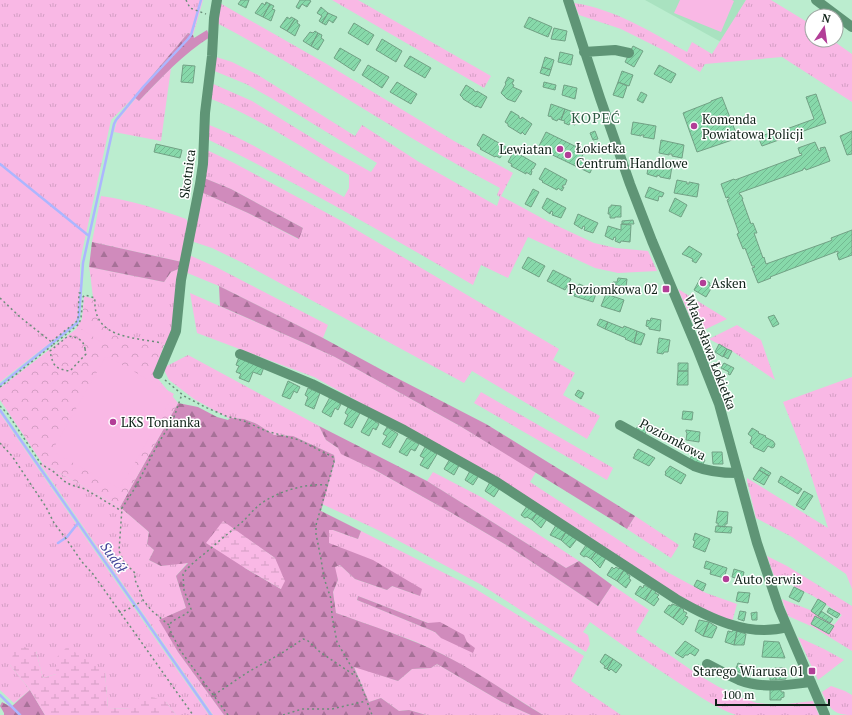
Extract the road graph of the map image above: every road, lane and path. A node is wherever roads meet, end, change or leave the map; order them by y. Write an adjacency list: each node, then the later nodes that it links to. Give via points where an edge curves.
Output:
1 (186, 0): 5 (path, via 190,8)
2 (217, 0): 5 (street, Skotnica)
3 (568, 0): 7 (street, Władysława Łokietka)
4 (816, 0): 6 (street)
5 (214, 16): 12 (street, Skotnica, via 203,164 182,280 176,331)
6 (852, 27)
7 (584, 52): 8 (street, via 615,50); 21 (street, Władysława Łokietka, via 633,191 713,387)
8 (629, 53)
9 (84, 295): 11 (path, via 78,324); 11 (path, via 79,293 78,319); 12 (path, via 96,298 95,308 99,319 111,331 127,338)
10 (0, 298): 11 (path)
11 (53, 343): 16 (path)
12 (169, 346): 15 (street, Skotnica)
13 (86, 349): 13 (path, via 78,337 68,336 50,351 52,363 59,370 70,371 86,354)
14 (240, 354): 29 (street, via 312,384 404,430 495,481 702,614 750,628 775,630)
15 (158, 374): 17 (path)
16 (0, 387)
17 (182, 394): 22 (path, via 226,416 299,440 328,454 334,462); 23 (path, via 173,420)
18 (0, 406): 23 (path, via 41,464 71,485 84,489 120,510)
19 (620, 425): 21 (street, Poziomkowa, via 694,466 713,472)
20 (0, 442): 26 (path, via 12,456 54,523)
21 (738, 473): 29 (street, Władysława Łokietka, via 757,543)
22 (327, 485): 28 (path, via 306,485 274,497 259,505 220,539 183,574 184,590 191,609 172,620); 31 (path, via 316,534 324,578 331,599 337,642)
23 (122, 508): 24 (path, via 119,551 124,562 135,573)
24 (143, 600): 25 (path); 28 (path)
25 (126, 611): 26 (path); 27 (path)
26 (119, 612): 27 (path)
27 (122, 616): 35 (path)
28 (169, 625): 33 (path, via 180,650)
29 (787, 627): 32 (street, Władysława Łokietka)
30 (707, 664): 32 (street, via 750,683 772,686)
31 (356, 676): 33 (path, via 320,652 308,640 303,639); 34 (path, via 363,688)
32 (811, 682): 39 (street, Władysława Łokietka)
33 (214, 696): 36 (path)
34 (366, 701): 37 (path, via 332,709 302,710); 38 (path)
35 (193, 715)
36 (228, 715)
37 (283, 715)
38 (372, 715)
39 (824, 715)

